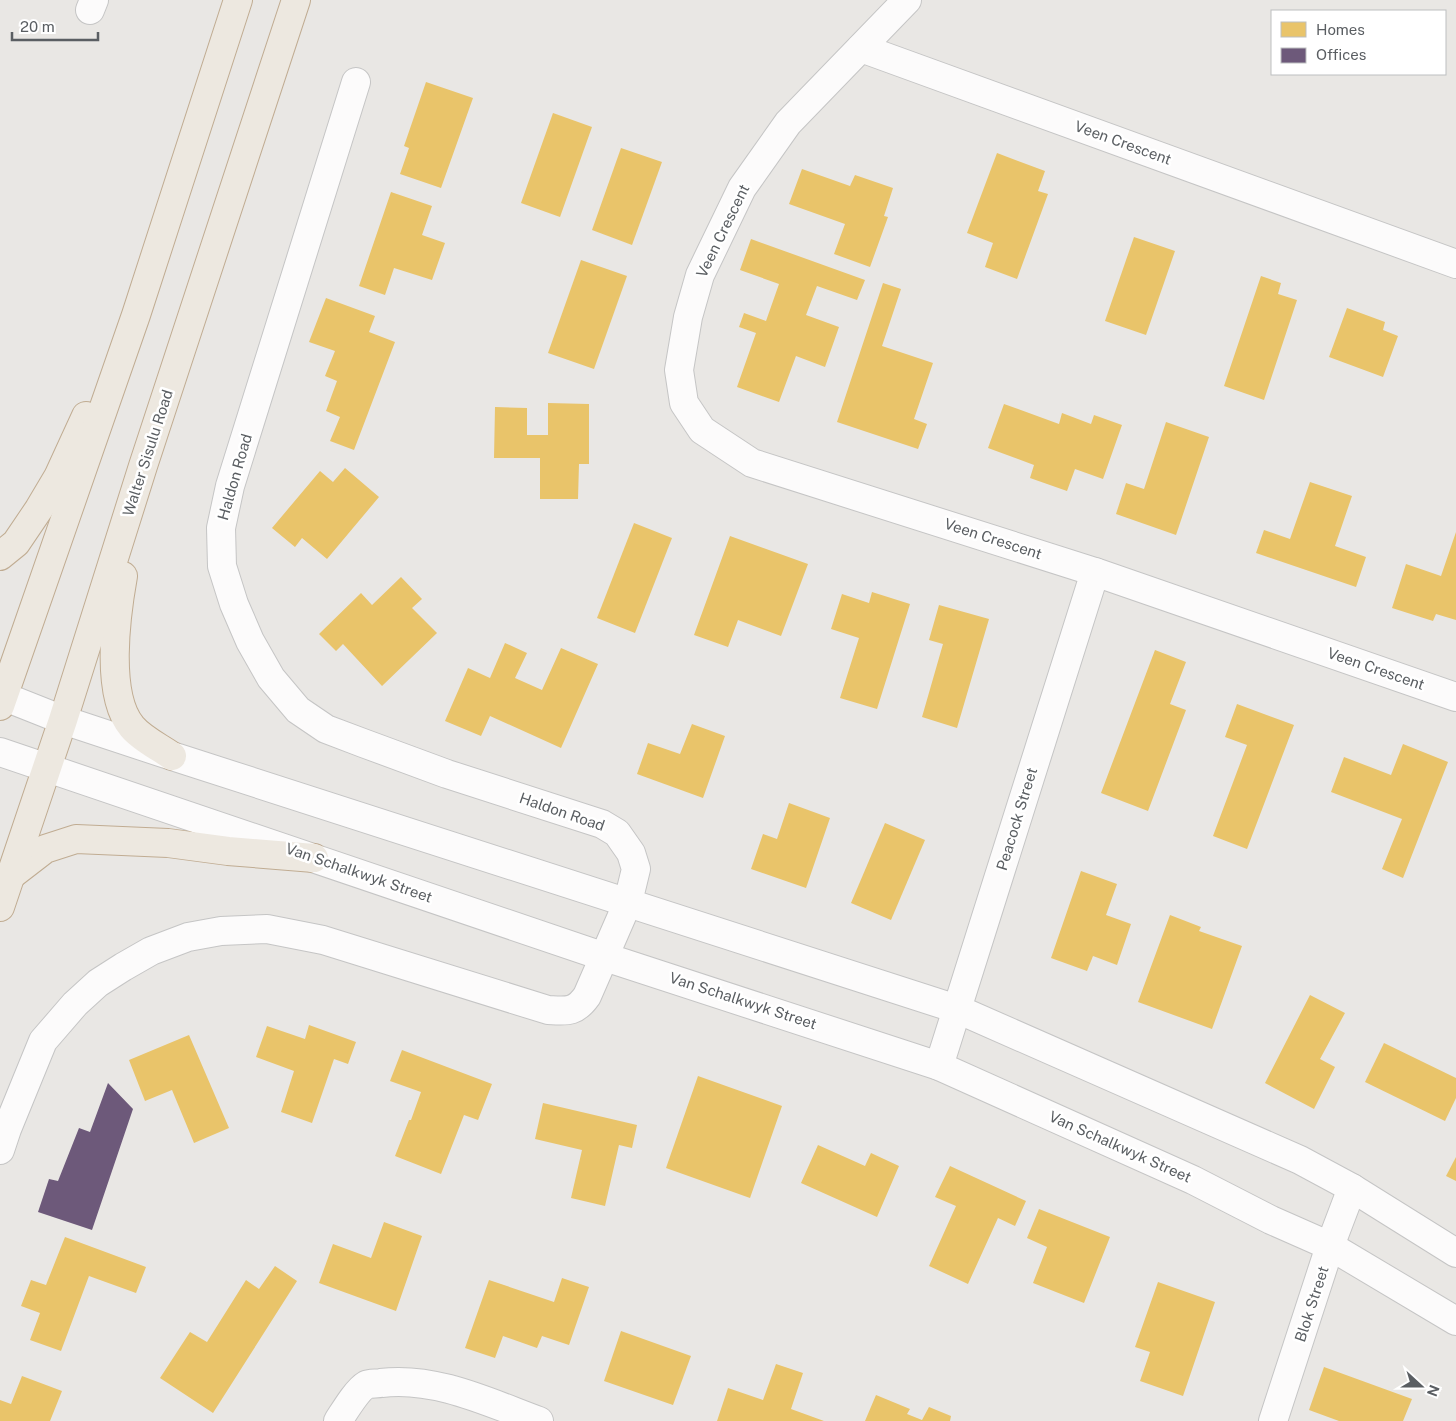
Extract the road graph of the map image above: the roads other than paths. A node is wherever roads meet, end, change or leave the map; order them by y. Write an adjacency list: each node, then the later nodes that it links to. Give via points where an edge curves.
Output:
1 (238, 0): 7 (highway)
2 (296, 0): 8 (highway, Walter Sisulu Road)
3 (908, 0): 4 (street)
4 (861, 48): 6 (street, Veen Crescent); 10 (street, Veen Crescent, via 788,123 742,188 700,276 691,309 678,370 684,403 702,430 752,463)
5 (356, 82): 19 (street, Haldon Road, via 230,486 220,528 222,566 231,594 250,641 271,678 298,710 326,729 363,743 602,824 617,833 636,869)
6 (1456, 264)
7 (136, 315): 9 (highway, via 58,477 16,543); 12 (highway, via 65,525)
8 (143, 466): 13 (highway, Walter Sisulu Road); 15 (highway, via 118,602 115,658 118,698 124,715 138,734)
9 (0, 556)
10 (1094, 572): 11 (street, Veen Crescent); 22 (street, Peacock Street)
11 (1456, 697)
12 (1, 699): 13 (street)
13 (63, 720): 15 (street); 16 (highway, Walter Sisulu Road)
14 (0, 752): 16 (street, Van Schalkwyk Street)
15 (172, 756): 19 (street)
16 (46, 767): 17 (street, Van Schalkwyk Street); 18 (highway, Walter Sisulu Road)
17 (314, 858): 18 (highway, via 168,843 76,839 45,849); 21 (street, Van Schalkwyk Street)
18 (10, 876): 20 (highway, Walter Sisulu Road)
19 (628, 902): 21 (street, Haldon Road); 22 (street)
20 (0, 907)
21 (605, 957): 23 (street, Van Schalkwyk Street); 24 (street, Haldon Road, via 581,1005 568,1012 548,1010 323,940 268,929 221,931 188,937 151,951 123,967 98,983 75,1004 43,1041)
22 (957, 1009): 23 (street, Peacock Street); 25 (street, via 1300,1160)
23 (939, 1066): 26 (street, Van Schalkwyk Street, via 1193,1180)
24 (0, 1150)
25 (1352, 1188): 26 (street, Blok Street); 27 (street)
26 (1330, 1246): 28 (street, Van Schalkwyk Street); 31 (street, Blok Street)
27 (1456, 1254)
28 (1456, 1321)
29 (338, 1421): 30 (street, via 366,1385 395,1382 431,1385)
30 (539, 1421)
31 (1273, 1421)

